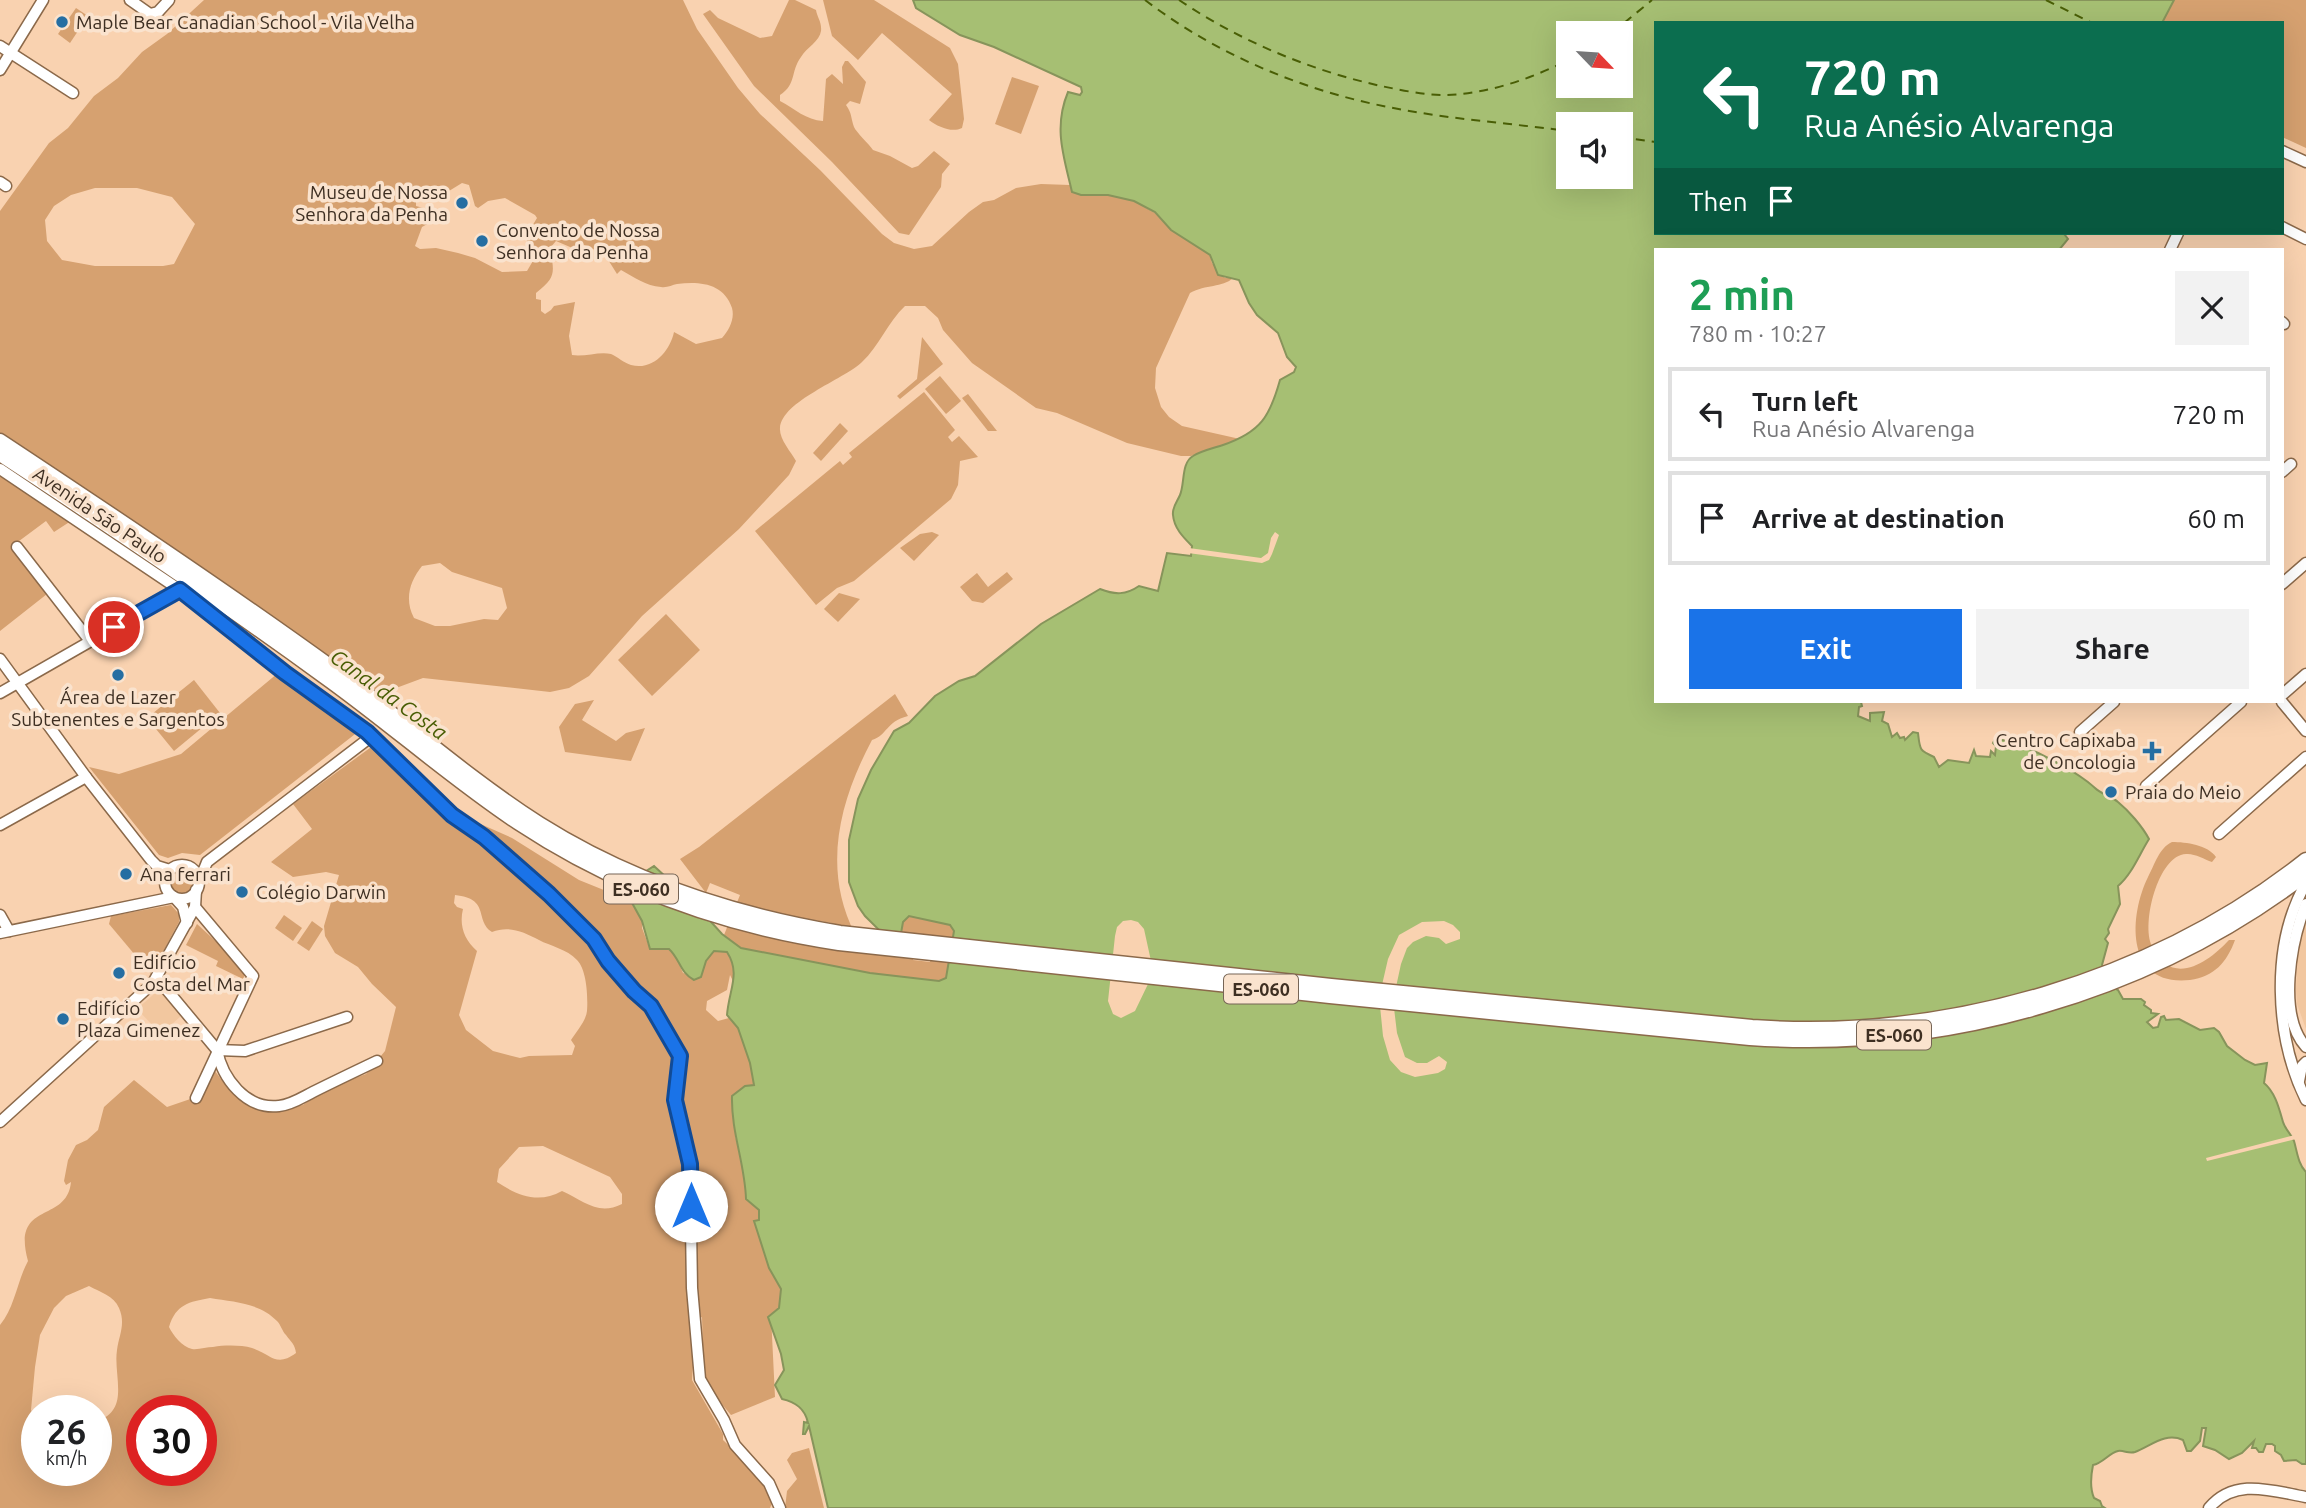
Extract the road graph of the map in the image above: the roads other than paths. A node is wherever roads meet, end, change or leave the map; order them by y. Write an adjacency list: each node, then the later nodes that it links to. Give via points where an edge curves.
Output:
1 (43, 0): 5 (street)
2 (130, 0): 3 (street, via 150,14)
3 (169, 0)
4 (0, 46): 5 (street)
5 (11, 54): 6 (street); 7 (street)
6 (0, 70)
7 (73, 93)
8 (2284, 152): 9 (street)
9 (2306, 162)
10 (2284, 229): 11 (street)
11 (2306, 239)
12 (0, 441): 36 (main road, ES-060, via 195,570 550,830 615,866 674,891 798,926 1331,986 1819,1030 1954,1015 2094,976 2186,937)
13 (0, 454): 40 (main road, ES-060, via 188,578 553,845 671,901 796,936 1330,996 1819,1041 1937,1029 2090,990 2191,947)
14 (0, 469): 18 (street, Avenida São Paulo)
15 (17, 548): 19 (street)
16 (2306, 563): 17 (street)
17 (2284, 582)
18 (180, 590): 19 (street); 30 (street, Avenida São Paulo)
19 (90, 641): 22 (street)
20 (0, 659): 22 (street)
21 (2306, 674): 24 (street)
22 (18, 682): 23 (street); 32 (street)
23 (0, 693)
24 (2284, 693)
25 (2113, 703): 29 (street)
26 (2240, 703): 33 (street)
27 (2283, 703): 28 (street)
28 (2306, 731)
29 (2080, 733)
30 (372, 737): 37 (street); 60 (street, Avenida São Paulo, via 452,815 513,861 594,939 624,980 651,1006 676,1047 680,1065 675,1100 690,1164 692,1288 700,1379 735,1445 769,1483)
31 (2306, 757): 35 (street)
32 (86, 777): 34 (street); 39 (street, via 151,860)
33 (2146, 786)
34 (0, 825)
35 (2219, 834)
36 (2306, 860)
37 (205, 864): 38 (street); 42 (street)
38 (186, 865): 39 (street); 42 (street, via 195,872)
39 (170, 870): 43 (street, via 166,886)
40 (2306, 874)
41 (2306, 883): 55 (street, via 2288,930 2280,999 2287,1048)
42 (197, 886): 43 (street, via 188,897); 45 (street)
43 (174, 897): 47 (street); 48 (street)
44 (2306, 904): 51 (street, via 2289,985 2292,1022)
45 (195, 907): 47 (street); 52 (street, via 254,976)
46 (0, 915): 48 (street)
47 (187, 923): 49 (street)
48 (5, 932)
49 (157, 978): 52 (street); 58 (street)
50 (347, 1017): 52 (street, via 245,1051)
51 (2306, 1047)
52 (217, 1050): 53 (street, via 229,1081 247,1097 268,1106 288,1104); 56 (street)
53 (377, 1061)
54 (2306, 1062): 55 (street, via 2299,1074)
55 (2300, 1087): 57 (street)
56 (196, 1098)
57 (2306, 1100)
58 (0, 1122)
59 (2306, 1497): 61 (street, via 2242,1488 2223,1495)
60 (780, 1508)
61 (2209, 1508)

